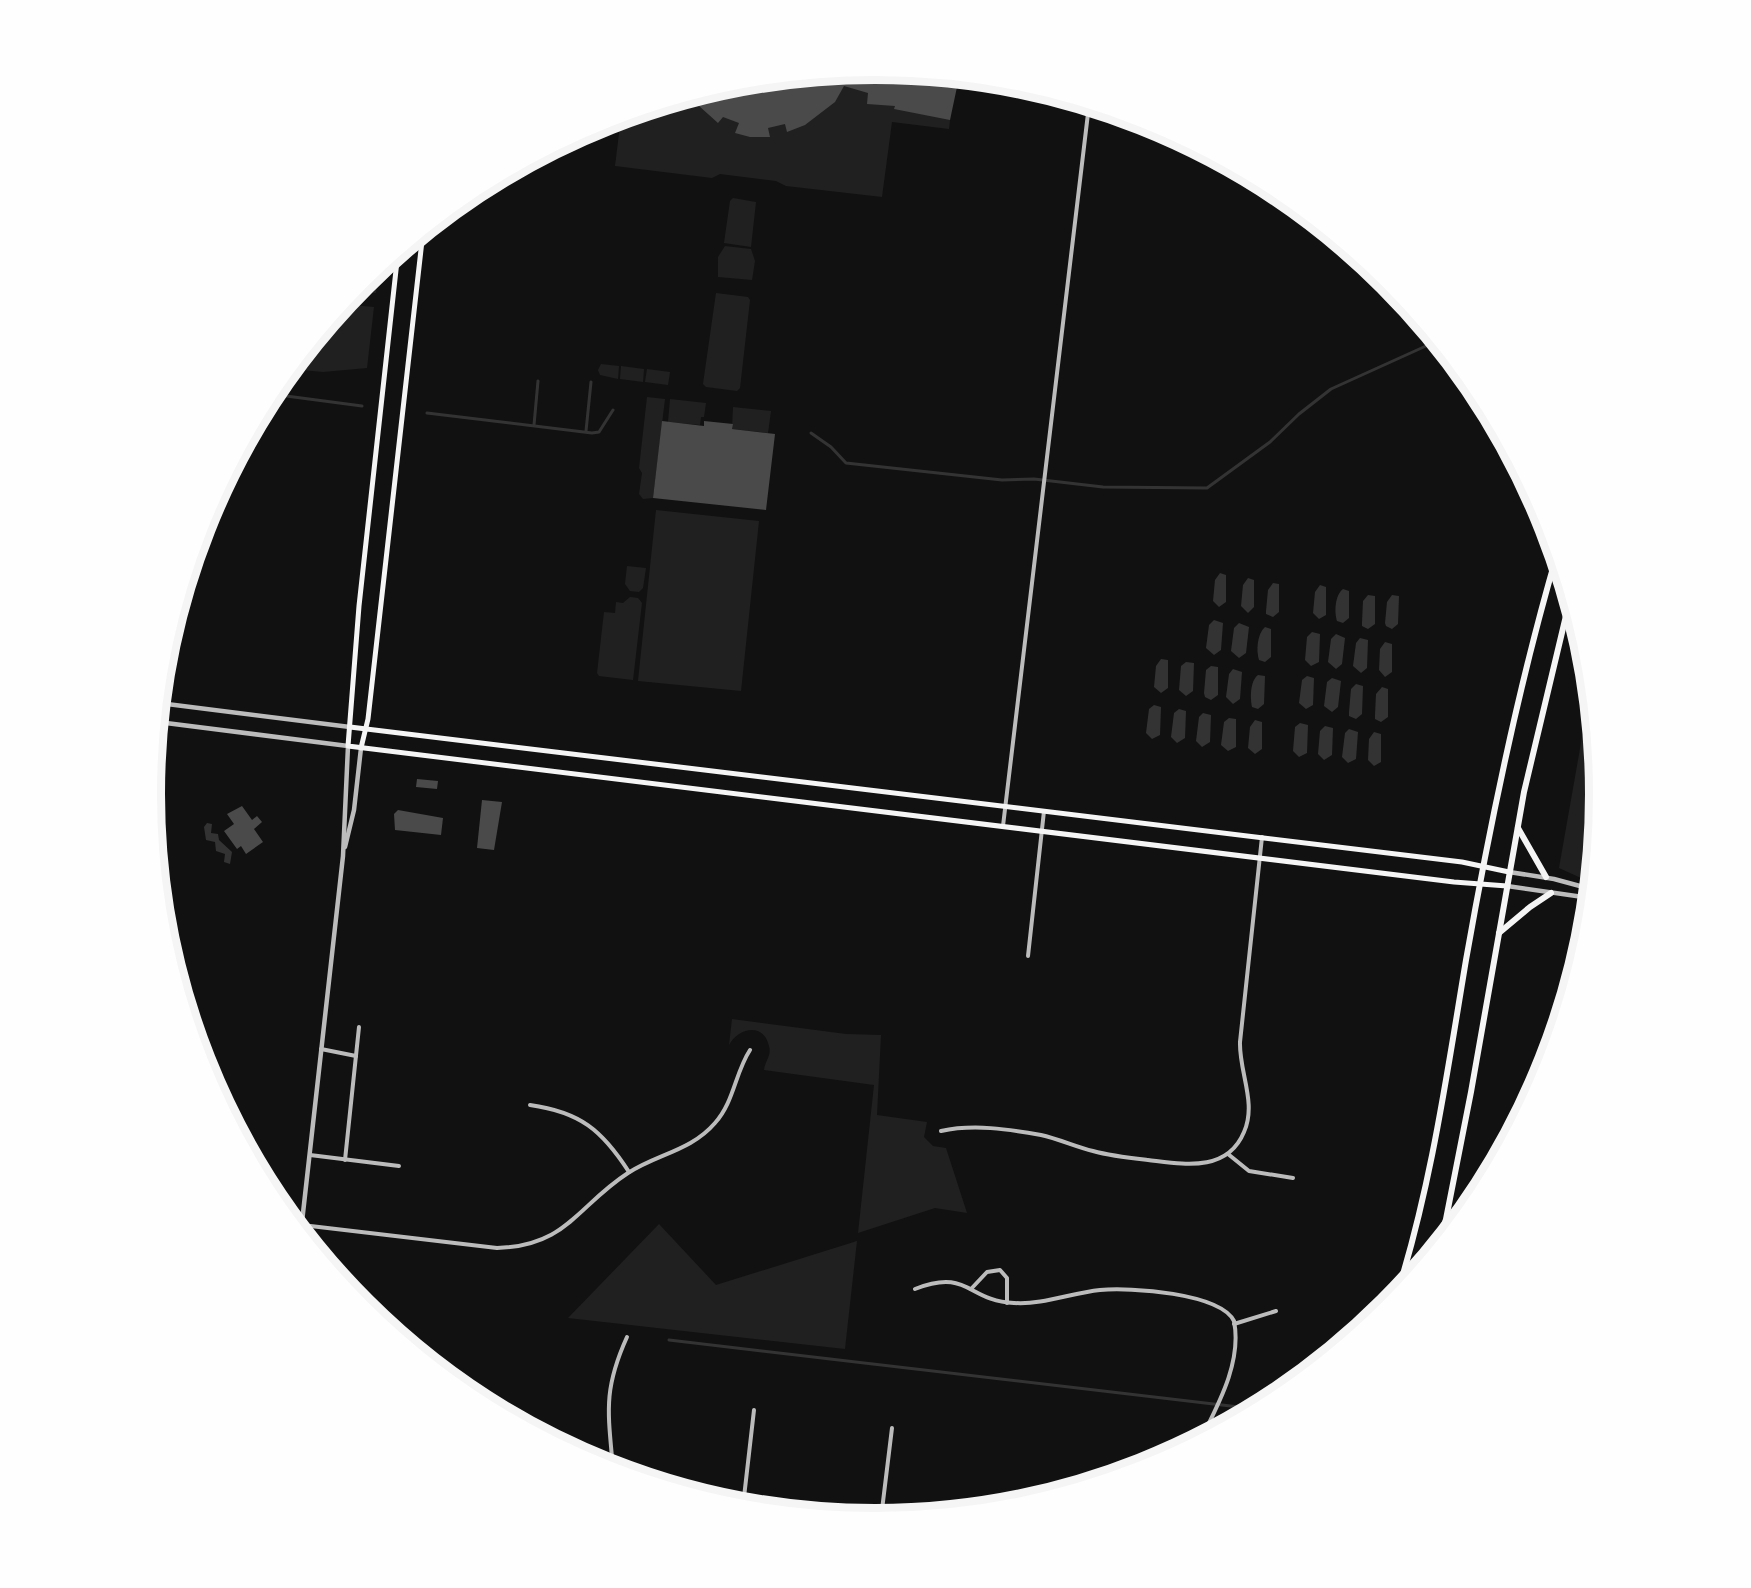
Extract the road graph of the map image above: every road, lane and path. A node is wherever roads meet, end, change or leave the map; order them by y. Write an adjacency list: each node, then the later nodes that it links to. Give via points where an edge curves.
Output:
1 (1088, 112): 12 (street)
2 (422, 243): 9 (main road)
3 (397, 264): 8 (main road, via 359,606)
4 (1553, 568): 20 (highway, via 1513,726)
5 (1567, 612): 15 (highway)
6 (167, 704): 8 (street)
7 (165, 723): 10 (street)
8 (350, 727): 9 (main road); 10 (main road)
9 (366, 729): 11 (main road); 12 (main road)
10 (348, 746): 11 (main road); 18 (street)
11 (361, 748): 14 (main road); 18 (street, via 354,810)
12 (1005, 806): 13 (main road); 14 (street)
13 (1044, 811): 16 (street); 17 (main road)
14 (1003, 826): 16 (main road)
15 (1517, 828): 21 (highway); 22 (highway)
16 (1040, 831): 19 (main road); 29 (street)
17 (1262, 837): 19 (street); 20 (main road)
18 (343, 856): 31 (street)
19 (1260, 858): 23 (main road); 36 (street, via 1240,1048 1249,1117 1239,1142)
20 (1484, 867): 21 (main road); 23 (highway)
21 (1509, 872): 22 (street); 24 (highway)
22 (1546, 877): 25 (street)
23 (1481, 884): 24 (main road); 45 (highway, via 1432,1161)
24 (1507, 886): 26 (street); 28 (highway)
25 (1584, 887)
26 (1551, 893): 27 (street); 28 (highway)
27 (1582, 897)
28 (1499, 934): 44 (highway)
29 (1028, 956)
30 (359, 1027): 33 (street)
31 (321, 1049): 33 (street); 37 (street)
32 (750, 1050): 40 (street, via 724,1112 704,1135)
33 (356, 1056): 38 (street)
34 (530, 1105): 40 (street, via 563,1111 587,1123)
35 (941, 1131): 36 (street, via 965,1126 1030,1133 1097,1152 1190,1165)
36 (1228, 1154): 41 (street, via 1250,1171)
37 (309, 1155): 38 (street); 42 (street)
38 (345, 1160): 39 (street)
39 (399, 1167)
40 (629, 1172): 43 (street, via 559,1232 518,1247)
41 (1293, 1178)
42 (302, 1220)
43 (306, 1226)
44 (1444, 1227)
45 (1401, 1278)
46 (915, 1289): 47 (street, via 941,1281)
47 (971, 1289): 48 (street); 48 (street, via 987,1272 1000,1270 1007,1278)
48 (1007, 1303): 50 (street, via 1041,1302 1103,1290 1133,1290 1212,1302 1227,1312)
49 (1276, 1311): 50 (street)
50 (1234, 1324): 53 (street, via 1232,1362)
51 (627, 1337): 55 (street, via 612,1372 608,1397)
52 (754, 1410): 56 (street)
53 (1207, 1427)
54 (892, 1428): 57 (street)
55 (612, 1458)
56 (744, 1496)
57 (882, 1508)

